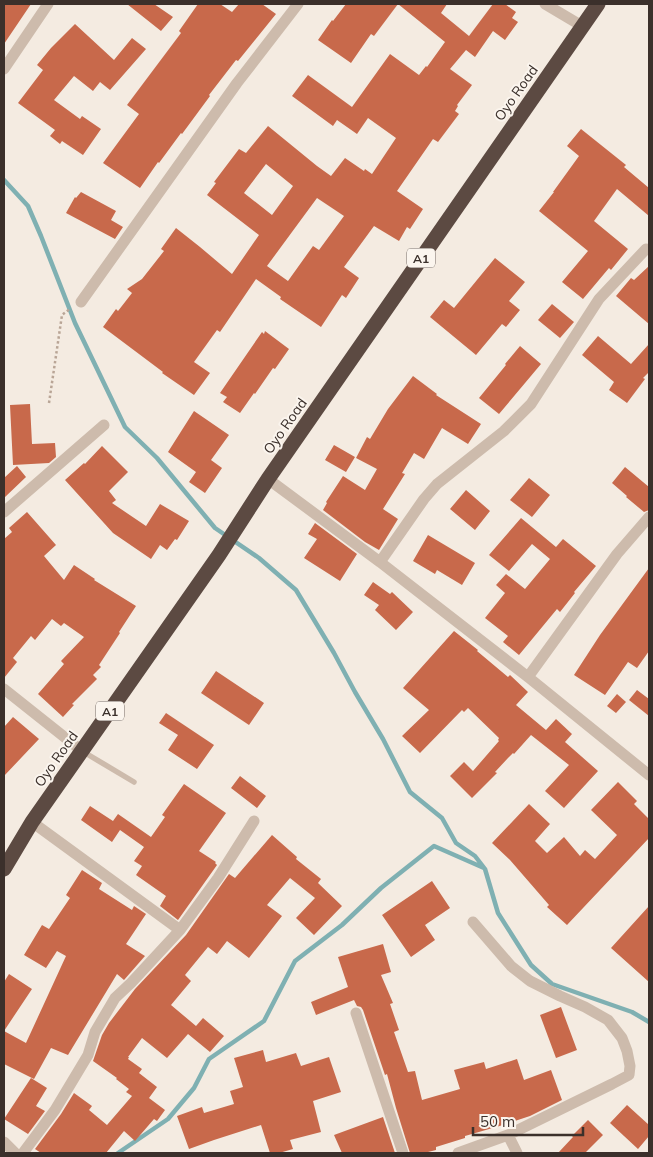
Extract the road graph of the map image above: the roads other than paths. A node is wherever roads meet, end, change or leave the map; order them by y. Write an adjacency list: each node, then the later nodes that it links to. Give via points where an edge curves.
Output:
1 (48, 4): 6 (street)
2 (298, 4): 8 (street, via 237,83)
3 (545, 4): 5 (street)
4 (598, 4): 5 (highway, Oyo Road / A1)
5 (582, 26): 10 (highway, Oyo Road / A1)
6 (4, 70)
7 (646, 249): 13 (street, via 599,299 530,404 504,430 437,484)
8 (81, 302)
9 (104, 425): 11 (street)
10 (268, 479): 13 (street); 16 (highway, Oyo Road / A1)
11 (4, 512)
12 (649, 517): 14 (street, via 617,554)
13 (380, 562): 14 (street)
14 (528, 677): 17 (street)
15 (4, 689): 16 (street)
16 (82, 751): 18 (lane); 20 (highway, Oyo Road / A1)
17 (649, 775)
18 (134, 782)
19 (254, 821): 23 (street)
20 (32, 822): 21 (highway, Oyo Road / A1); 23 (street)
21 (4, 869)
22 (473, 922): 25 (street, via 511,966 530,981 608,1020 622,1038 630,1066 629,1075)
23 (180, 930): 28 (street, via 115,998 95,1032 88,1055 55,1110)
24 (356, 1013): 29 (street)
25 (508, 1135): 30 (street); 31 (street)
26 (4, 1142): 27 (street)
27 (15, 1153)
28 (23, 1153)
29 (403, 1153)
30 (458, 1153)
31 (518, 1153)

